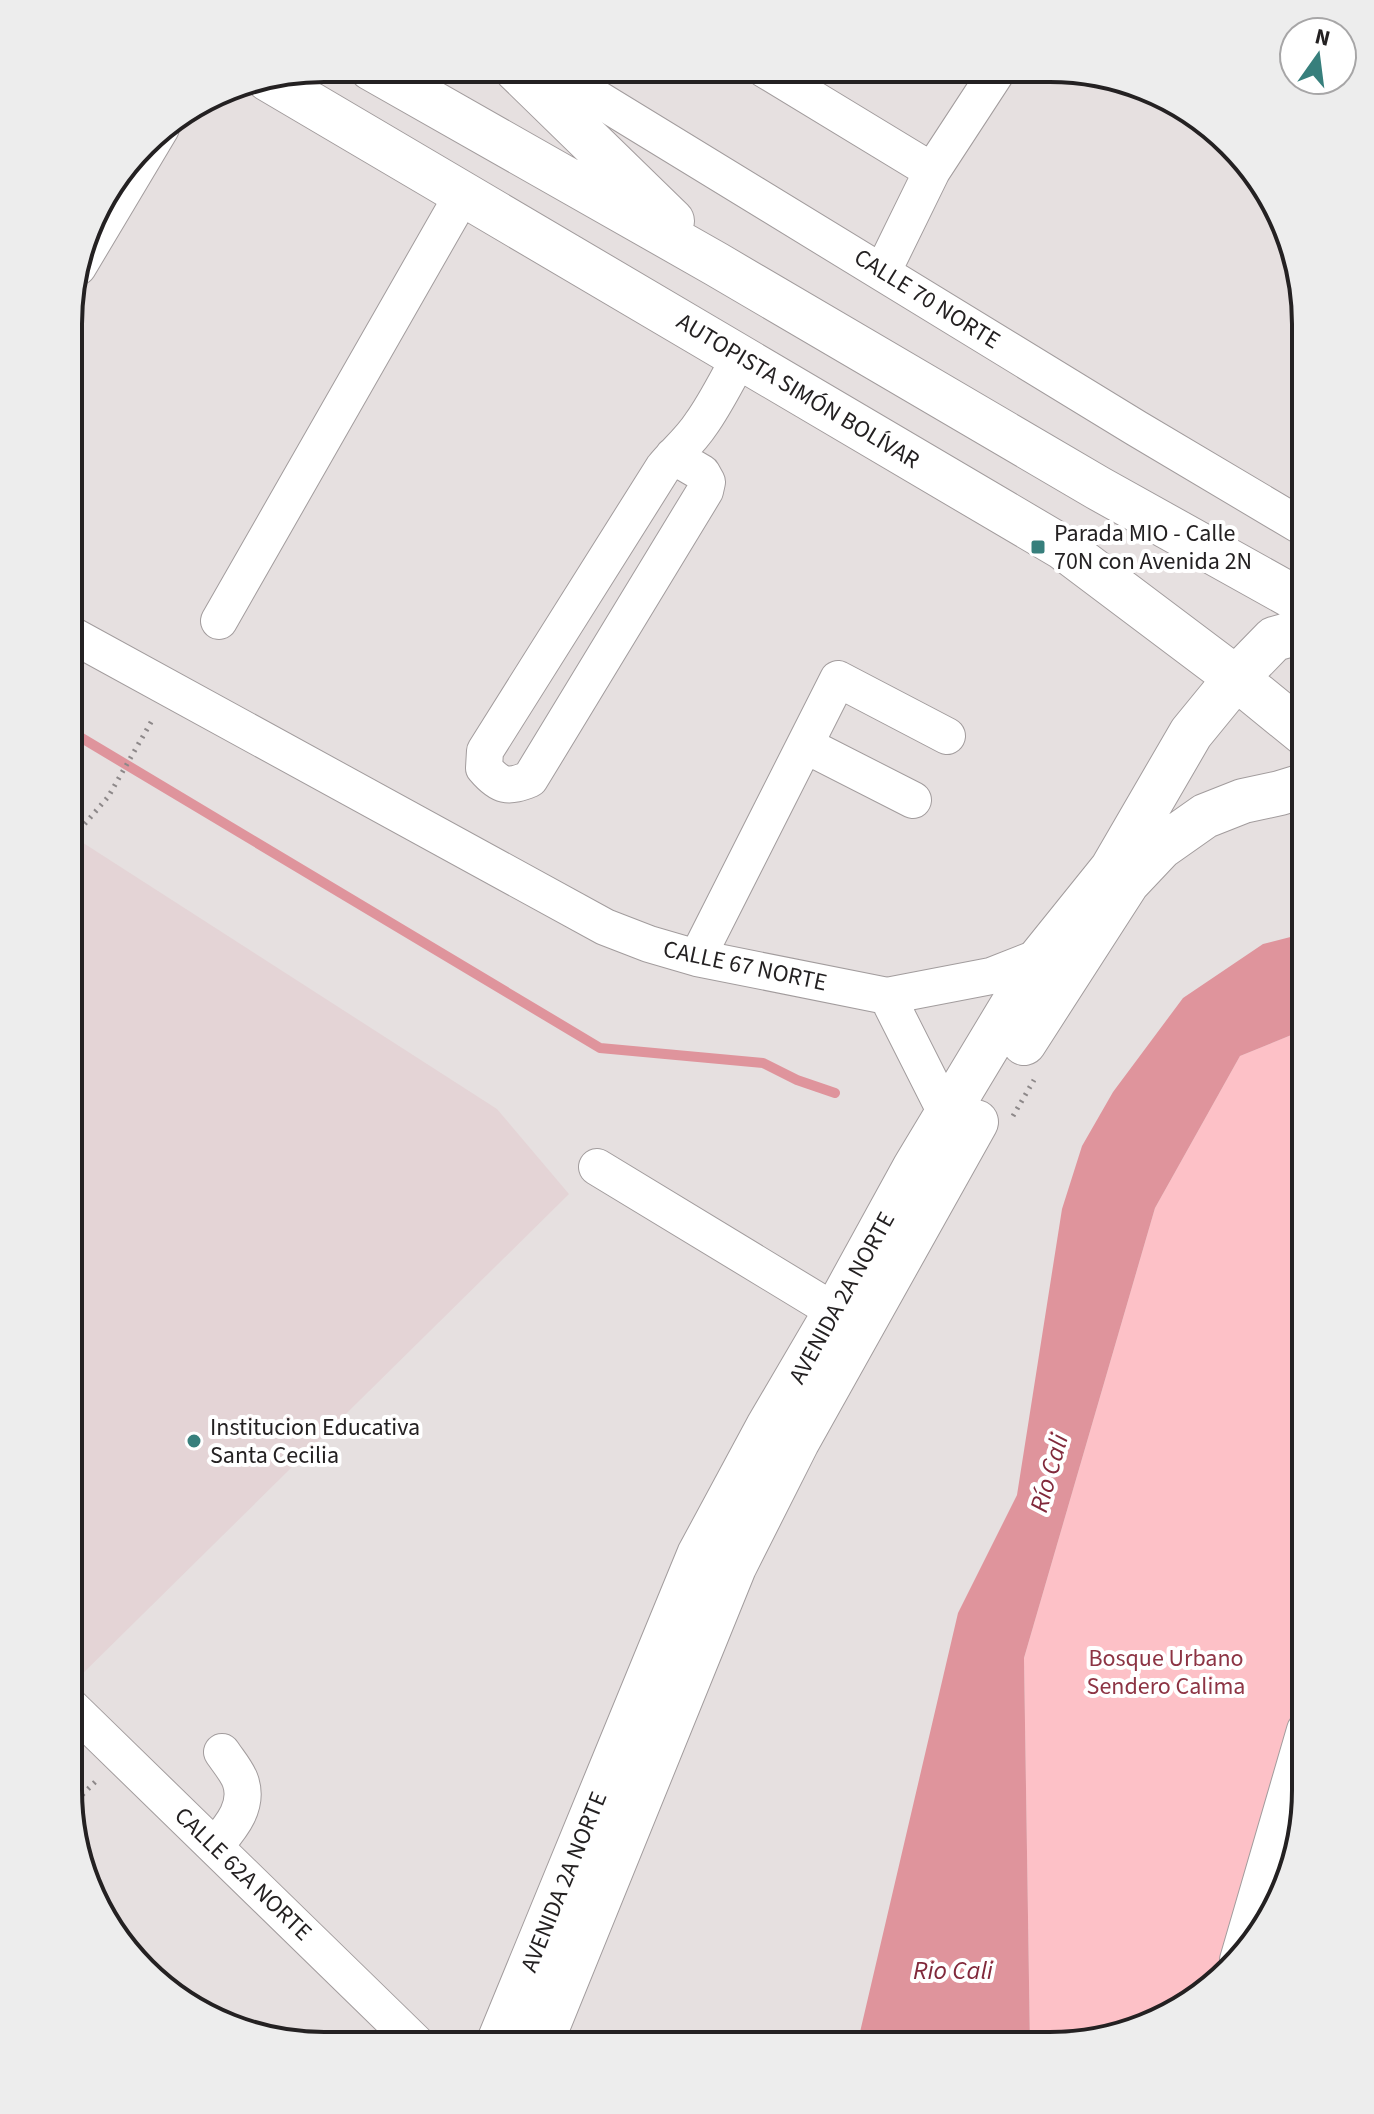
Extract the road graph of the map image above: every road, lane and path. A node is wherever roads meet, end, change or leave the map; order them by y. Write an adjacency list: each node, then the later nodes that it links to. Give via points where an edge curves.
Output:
1 (396, 82): 11 (main road)
2 (529, 82): 11 (main road)
3 (570, 82): 12 (street, CALLE 70 NORTE)
4 (785, 82): 7 (street)
5 (990, 82): 7 (street)
6 (280, 86): 9 (main road, AUTOPISTA SIMÓN BOLÍVAR)
7 (932, 171): 12 (street)
8 (128, 183): 10 (street)
9 (463, 194): 13 (main road, AUTOPISTA SIMÓN BOLÍVAR); 17 (street)
10 (103, 226)
11 (716, 264): 16 (main road)
12 (883, 271): 15 (street, CALLE 70 NORTE)
13 (740, 357): 14 (street, via 702,424); 20 (main road, AUTOPISTA SIMÓN BOLÍVAR, via 1062,547)
14 (673, 456): 14 (street, via 485,751 484,768 495,781 512,786 530,779 705,491 702,473)
15 (1292, 521)
16 (1292, 596)
17 (219, 621)
18 (1292, 634): 20 (main road, AVENIDA 2A NORTE, via 1274,639)
19 (82, 641): 28 (street, CALLE 67 NORTE, via 605,927)
20 (1236, 678): 22 (main road, AUTOPISTA SIMÓN BOLÍVAR); 29 (main road, AVENIDA 2A NORTE, via 1191,733)
21 (152, 721): 27 (path, via 108,797)
22 (1292, 723)
23 (947, 736): 24 (street, via 838,679)
24 (805, 745): 26 (street); 28 (street)
25 (1292, 789): 29 (main road, AVENIDA 2A NORTE, via 1205,816 1161,847)
26 (913, 800)
27 (82, 827)
28 (697, 958): 30 (street, CALLE 67 NORTE)
29 (1055, 964): 30 (street, CALLE 67 NORTE); 32 (main road, AVENIDA 2A NORTE)
30 (887, 996): 32 (street)
31 (1034, 1079): 32 (path)
32 (977, 1122): 34 (main road, AVENIDA 2A NORTE, via 915,1167)
33 (597, 1167): 34 (street)
34 (849, 1319): 41 (main road, AVENIDA 2A NORTE, via 768,1427 699,1555); 42 (main road, AVENIDA 2A NORTE, via 797,1442 734,1567)
35 (82, 1718): 38 (street, CALLE 62A NORTE)
36 (222, 1752): 38 (street, via 240,1780 243,1796 233,1824)
37 (1291, 1778): 39 (street)
38 (215, 1846): 40 (street, CALLE 62A NORTE)
39 (1247, 1930)
40 (405, 2032)
41 (503, 2032)
42 (545, 2032)

